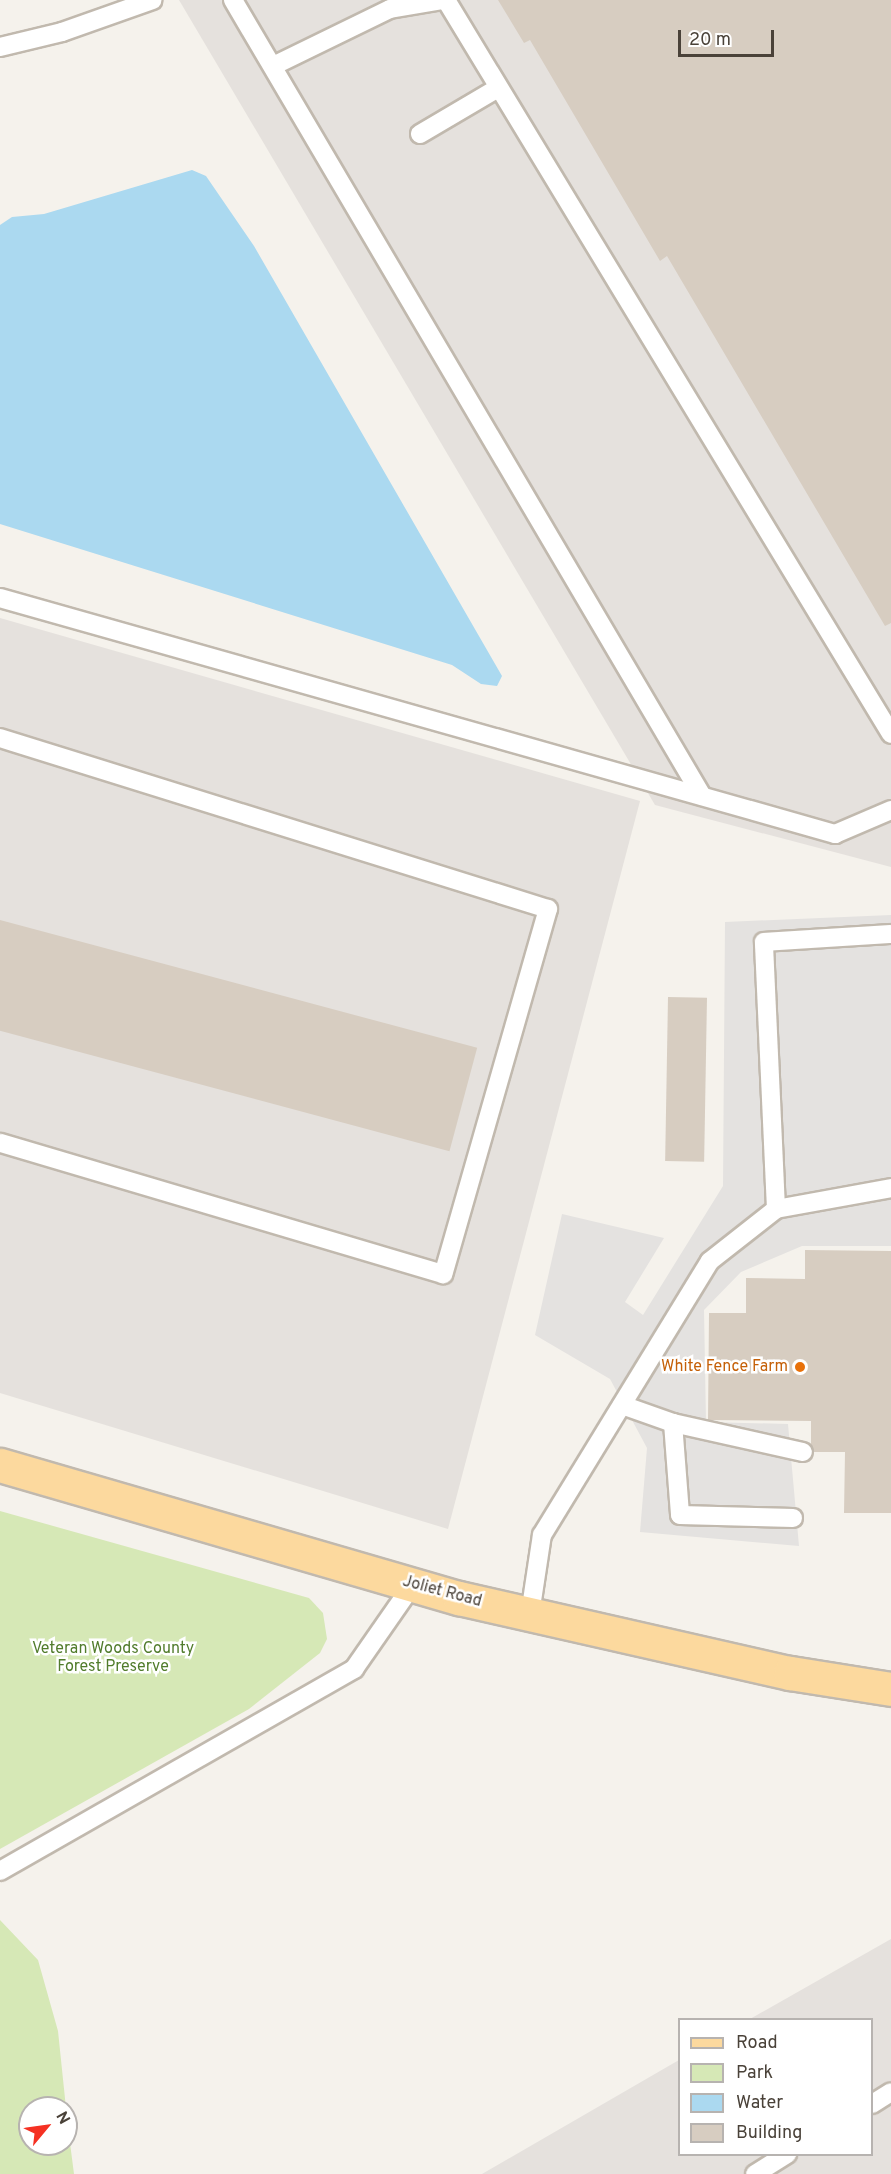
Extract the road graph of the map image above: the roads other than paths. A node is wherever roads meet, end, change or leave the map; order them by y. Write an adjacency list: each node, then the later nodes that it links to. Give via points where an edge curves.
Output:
1 (153, 0): 4 (lane, via 62,33)
2 (233, 0): 5 (lane)
3 (444, 0): 5 (lane, via 390,9); 6 (lane)
4 (0, 47)
5 (273, 66): 11 (lane)
6 (498, 88): 7 (lane); 9 (lane)
7 (420, 134)
8 (0, 598): 11 (lane)
9 (891, 734)
10 (0, 738): 14 (lane, via 548,909 443,1274)
11 (702, 796): 12 (lane, via 835,834)
12 (891, 810)
13 (891, 934): 16 (lane, via 764,942)
14 (0, 1143)
15 (891, 1188): 16 (lane)
16 (776, 1209): 17 (lane, via 710,1261)
17 (622, 1405): 18 (lane); 23 (lane, via 542,1535)
18 (672, 1423): 19 (lane); 21 (lane, via 680,1515)
19 (803, 1452)
20 (0, 1465): 22 (main road, Joliet Road)
21 (793, 1518)
22 (413, 1584): 23 (main road, Joliet Road); 25 (lane, via 354,1669)
23 (530, 1614): 24 (main road, Joliet Road, via 790,1673)
24 (891, 1689)
25 (0, 1871)
26 (891, 2092): 27 (lane)
27 (873, 2103)
28 (784, 2156): 29 (lane)
29 (755, 2174)

